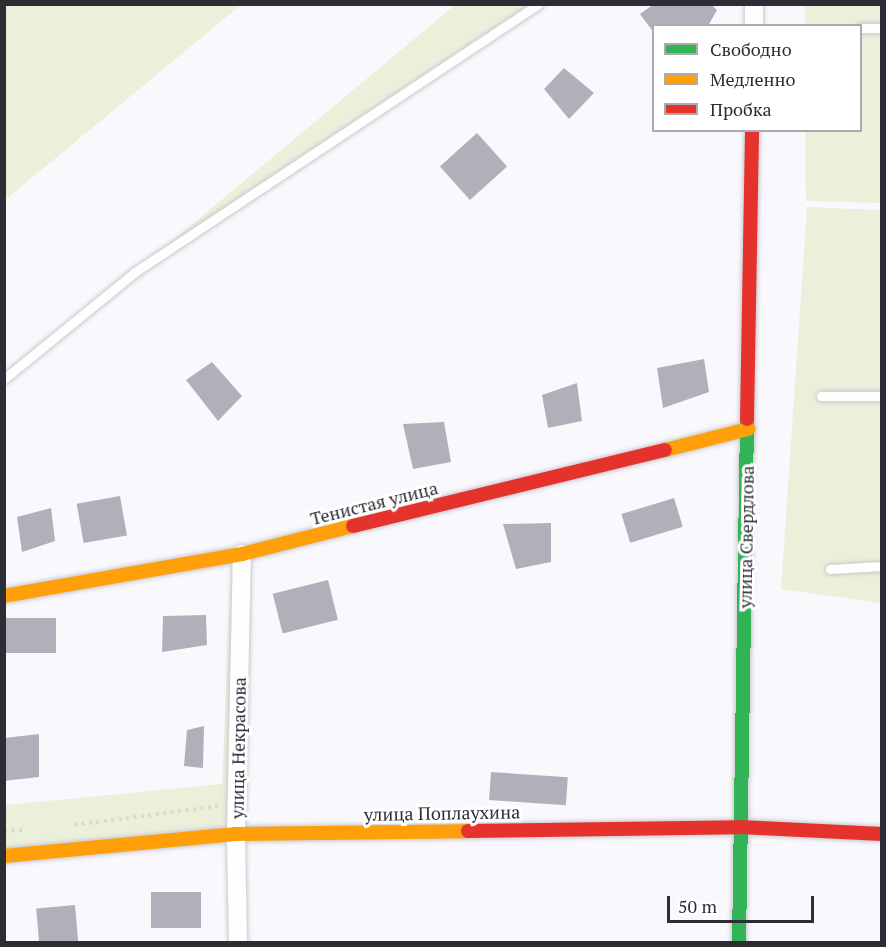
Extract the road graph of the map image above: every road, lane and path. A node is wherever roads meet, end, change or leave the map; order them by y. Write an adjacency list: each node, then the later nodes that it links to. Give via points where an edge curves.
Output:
1 (538, 4): 7 (lane, via 135,272)
2 (754, 4): 3 (street)
3 (753, 24)
4 (862, 28): 5 (lane)
5 (882, 28)
6 (752, 132): 10 (street, улица Свердлова)
7 (4, 379)
8 (821, 396): 9 (lane)
9 (882, 396)
10 (748, 429): 11 (street, Тенистая улица); 17 (street, улица Свердлова)
11 (242, 554): 14 (street, Тенистая улица); 20 (street, улица Некрасова)
12 (882, 566): 13 (lane)
13 (830, 569)
14 (4, 596)
15 (219, 806): 16 (path)
16 (68, 826)
17 (740, 827): 20 (street, улица Поплаухина); 21 (street, улица Поплаухина); 24 (street, улица Свердлова)
18 (26, 829): 19 (path)
19 (4, 831)
20 (236, 834): 22 (street, улица Поплаухина); 23 (street, улица Некрасова)
21 (882, 834)
22 (4, 856)
23 (238, 942)
24 (739, 942)

